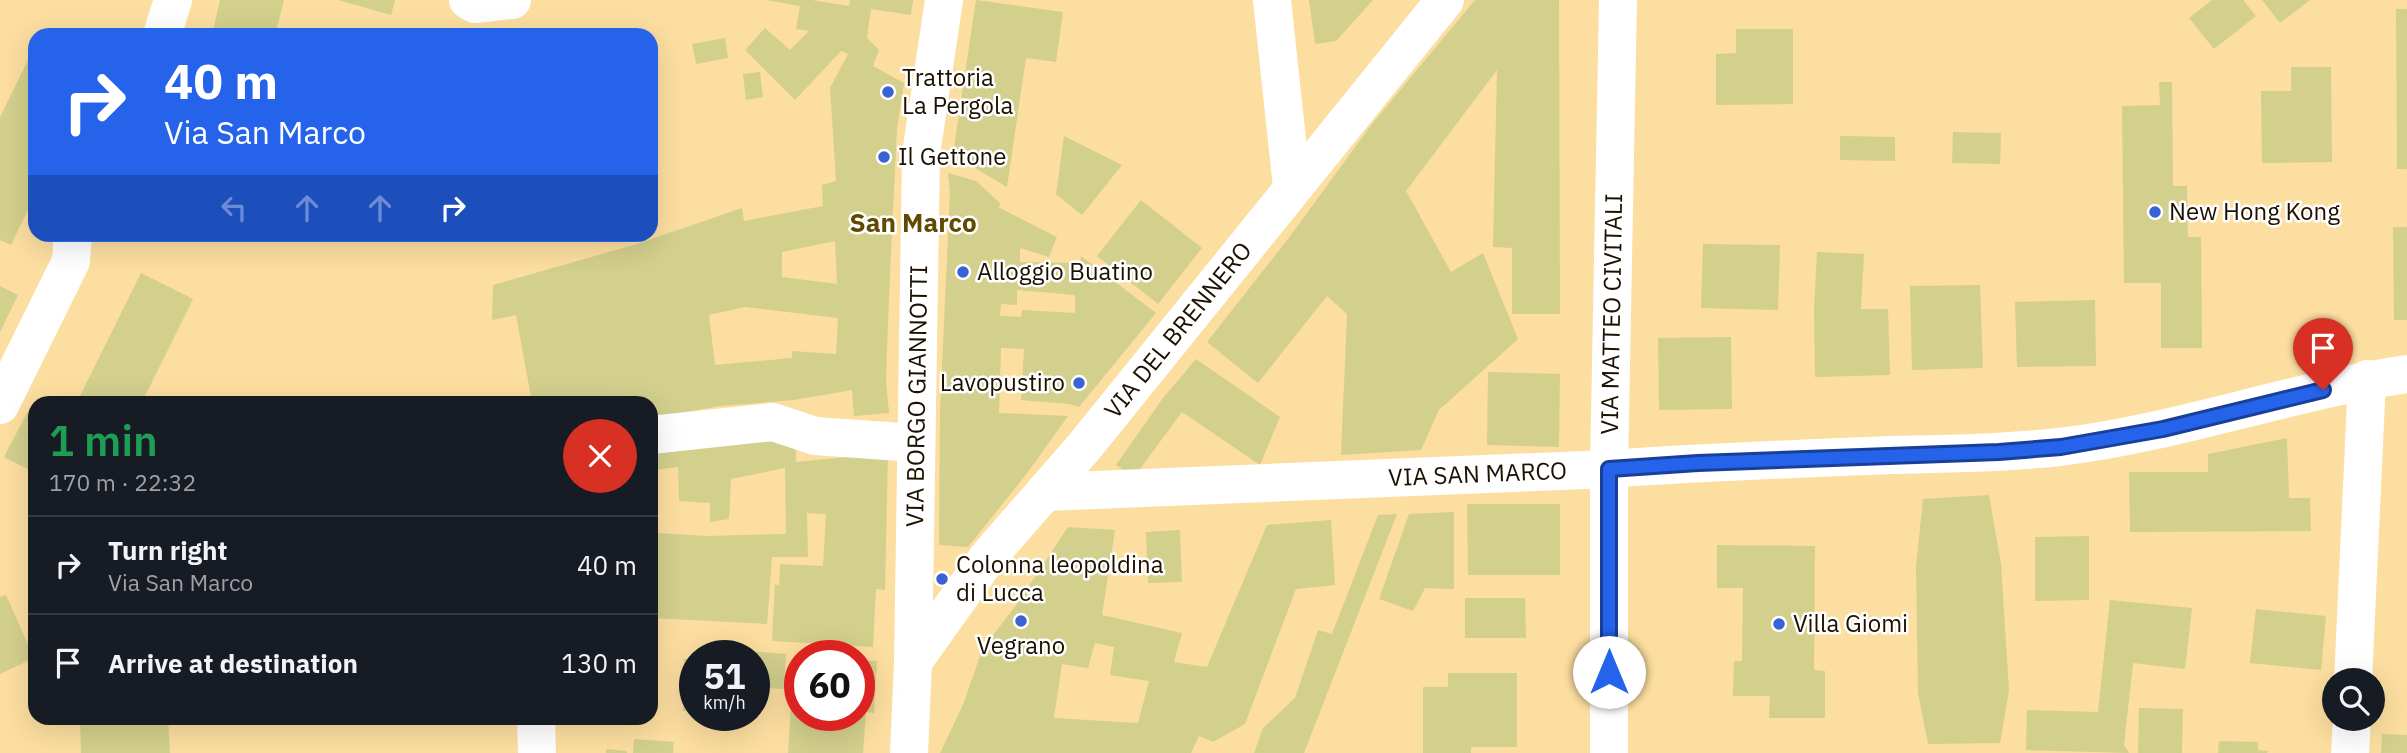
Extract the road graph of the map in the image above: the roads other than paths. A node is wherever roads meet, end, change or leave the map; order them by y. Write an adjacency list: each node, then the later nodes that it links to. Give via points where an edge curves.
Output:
1 (173, 0): 8 (street)
2 (468, 0): 3 (street, via 475,4)
3 (512, 0)
4 (944, 0): 15 (street, VIA BORGO GIANNOTTI, via 921,154)
5 (1272, 0): 9 (street)
6 (1444, 0): 9 (street, VIA DEL BRENNERO)
7 (1618, 0): 16 (street, VIA MATTEO CIVITALI)
8 (164, 28)
9 (1292, 187): 17 (street, VIA DEL BRENNERO)
10 (72, 242): 13 (street, via 71,261)
11 (2407, 374): 12 (street, VIA SAN MARCO)
12 (2367, 379): 16 (street, VIA SAN MARCO, via 2163,429 2061,447); 19 (street)
13 (0, 405)
14 (658, 434): 15 (street, via 773,422 815,436)
15 (916, 443): 18 (street, VIA BORGO GIANNOTTI)
16 (1609, 469): 17 (street, VIA SAN MARCO); 24 (street, VIA MATTEO CIVITALI)
17 (1046, 492): 18 (street, VIA DEL BRENNERO, via 988,557)
18 (913, 662): 23 (street, VIA BORGO GIANNOTTI)
19 (2354, 668)
20 (536, 725): 22 (street)
21 (2351, 731): 25 (street)
22 (537, 753)
23 (909, 753)
24 (1609, 753)
25 (2350, 753)

